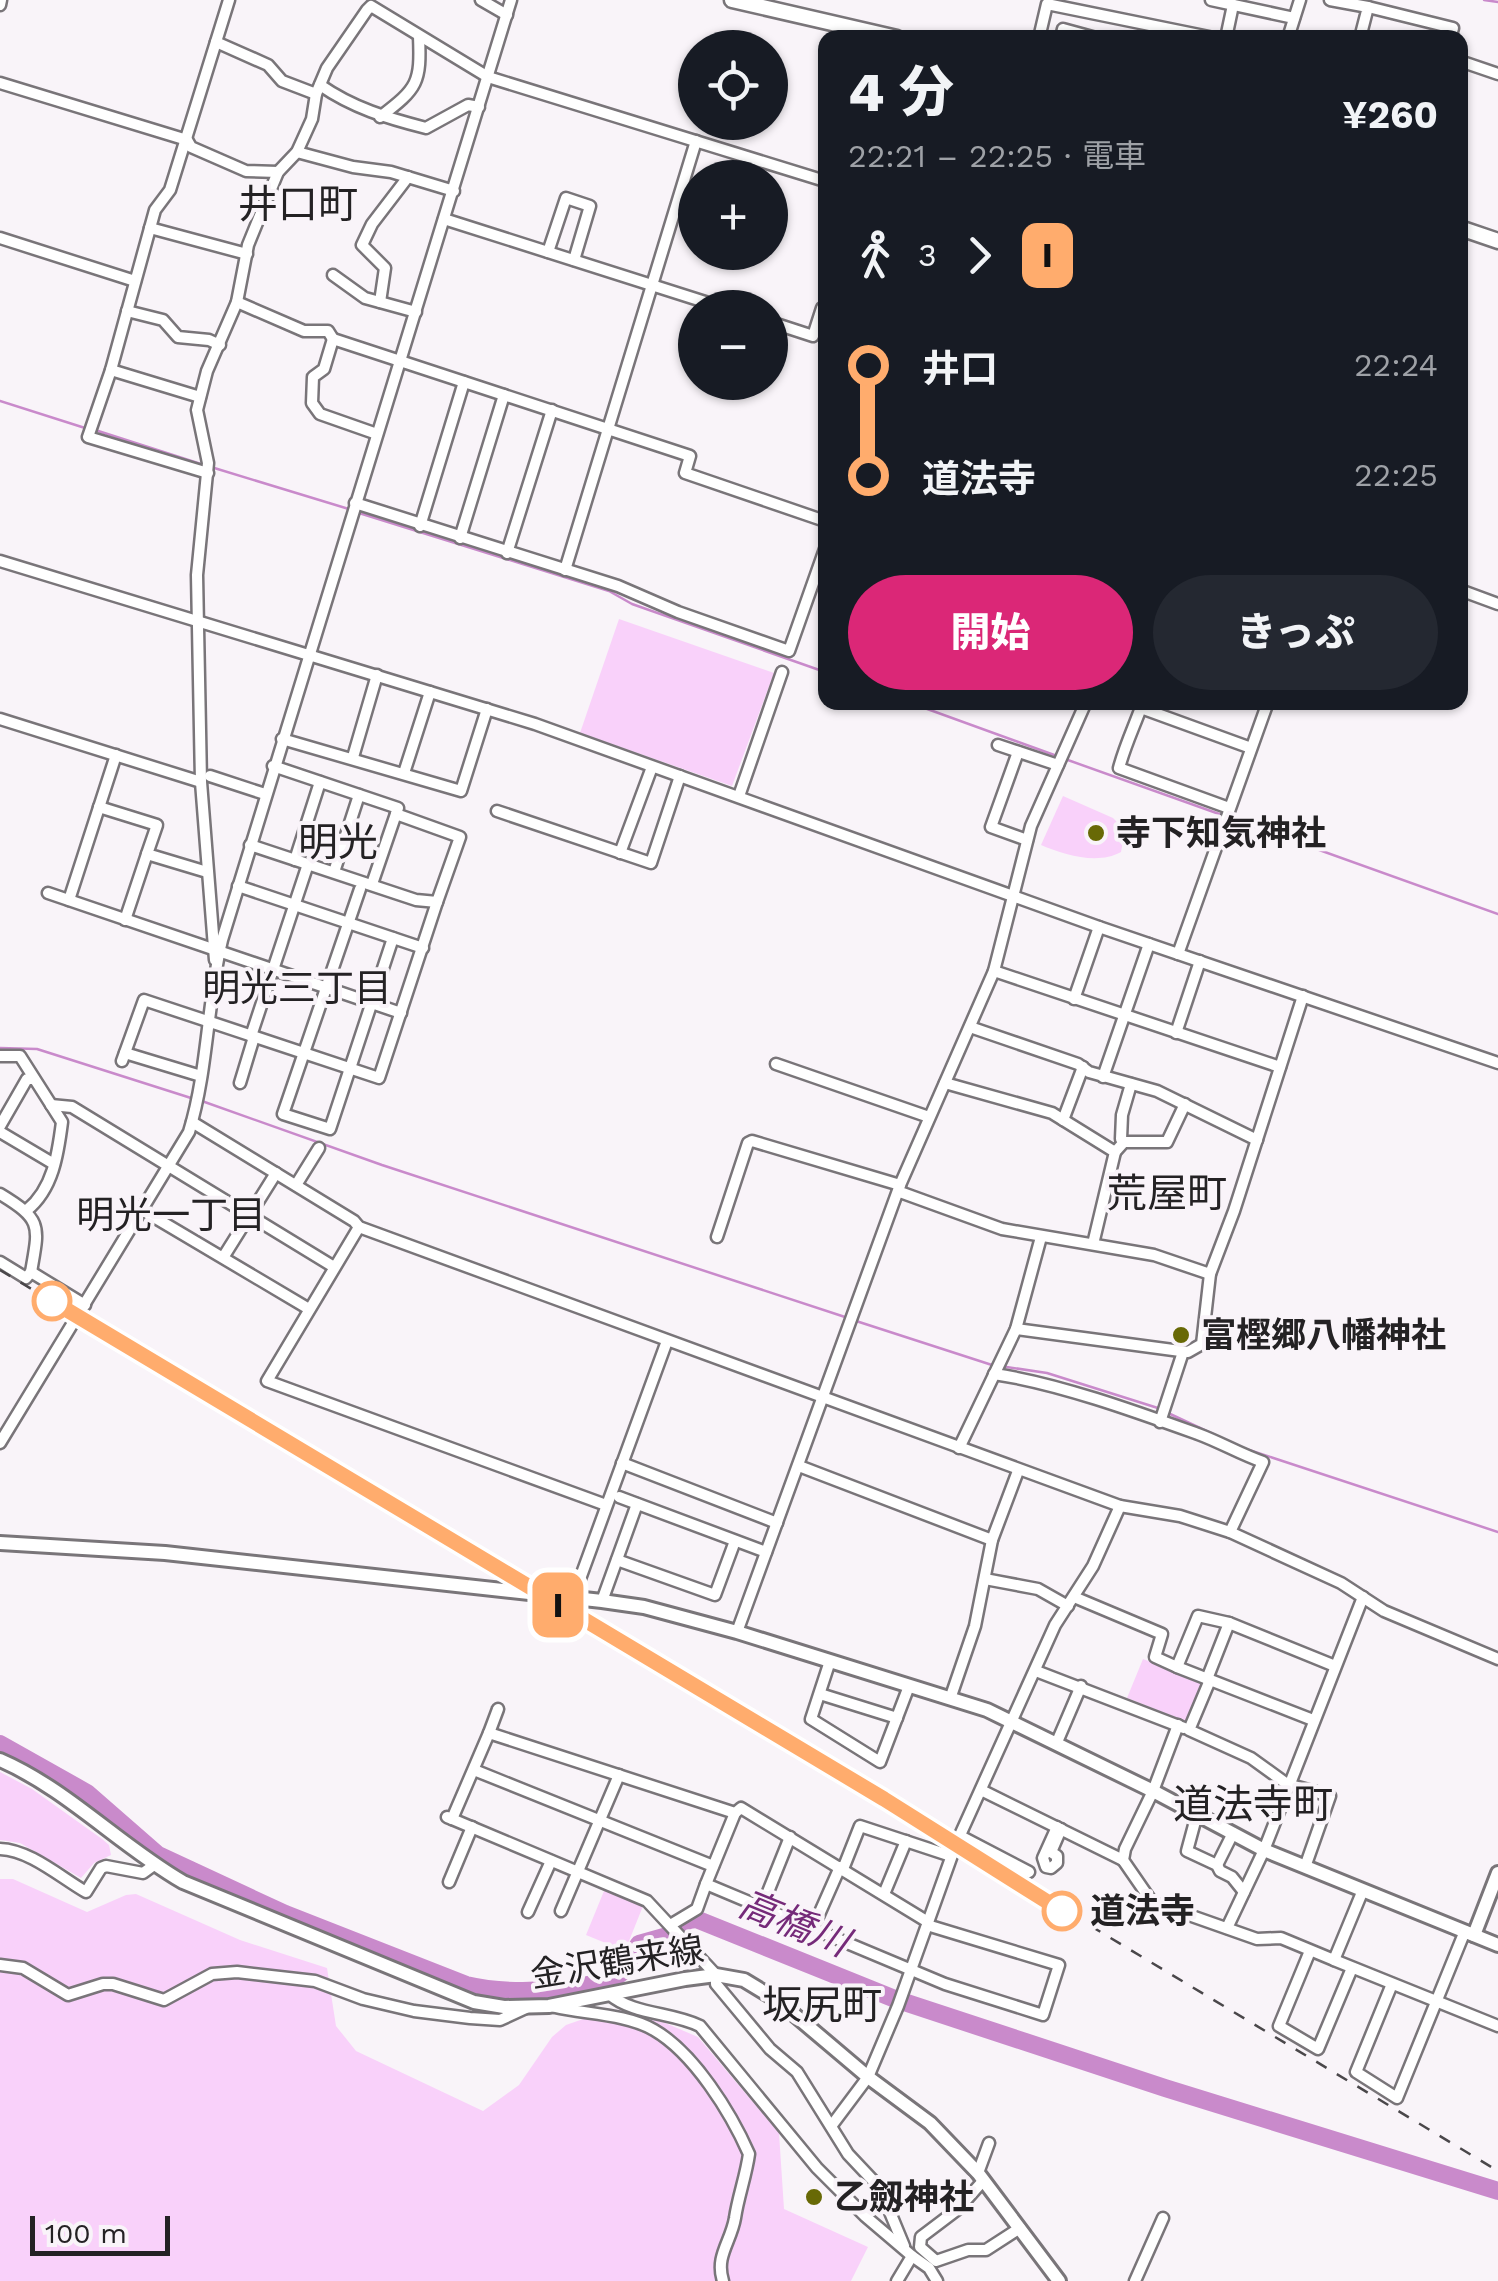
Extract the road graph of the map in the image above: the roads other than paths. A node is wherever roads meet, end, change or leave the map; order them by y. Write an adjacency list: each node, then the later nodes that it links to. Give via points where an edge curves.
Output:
1 (229, 0): 21 (street)
2 (481, 0): 11 (street)
3 (511, 0): 11 (street)
4 (732, 0): 13 (highway)
5 (1211, 0): 9 (street)
6 (1300, 0): 12 (street)
7 (1330, 0): 10 (street)
8 (1069, 4): 14 (street, via 1047,4); 15 (street)
9 (1233, 5): 12 (street); 16 (street)
10 (1368, 7): 18 (street); 19 (street)
11 (507, 15): 24 (street)
12 (1294, 18): 17 (street)
13 (861, 30)
14 (1042, 30)
15 (1180, 30)
16 (1228, 30)
17 (1290, 30)
18 (1362, 30)
19 (1452, 30)
20 (419, 36): 24 (street); 26 (street, via 371,6); 28 (street, via 420,72 405,98)
21 (216, 42): 26 (street, via 268,65 282,81); 29 (street)
22 (1468, 63): 23 (street)
23 (1498, 74)
24 (488, 76): 27 (street); 30 (street)
25 (0, 83): 29 (street)
26 (318, 89): 28 (street); 31 (street)
27 (480, 106): 28 (street, via 468,105 426,128); 35 (street)
28 (380, 117)
29 (187, 140): 32 (street, via 246,171); 37 (street)
30 (696, 141): 34 (street); 46 (street)
31 (297, 152): 32 (street); 33 (street)
32 (278, 172): 42 (street)
33 (408, 177): 35 (street); 49 (street, via 362,245 385,268)
34 (818, 179)
35 (454, 191): 36 (street)
36 (444, 219): 41 (street); 51 (street)
37 (150, 228): 42 (street); 45 (street)
38 (1468, 231): 40 (highway)
39 (0, 238): 45 (street)
40 (1498, 242)
41 (548, 252): 43 (street); 43 (street, via 566,198 590,206)
42 (247, 254): 48 (street)
43 (574, 260): 46 (street)
44 (332, 274): 49 (street)
45 (134, 281): 50 (street)
46 (653, 284): 47 (street); 62 (street)
47 (678, 292)
48 (237, 302): 54 (street, via 304,331 328,331); 55 (street)
49 (380, 302): 51 (street)
50 (127, 311): 55 (street, via 163,320 178,337); 57 (street)
51 (416, 312): 56 (street)
52 (818, 320): 53 (street, via 813,336)
53 (788, 328)
54 (333, 340): 56 (street); 63 (street, via 324,369 313,377 312,403 320,414)
55 (220, 345): 60 (street)
56 (399, 363): 58 (street); 63 (street)
57 (111, 370): 60 (street); 64 (street, via 88,438)
58 (464, 382): 59 (street); 67 (street)
59 (504, 395): 61 (street); 68 (street)
60 (200, 397): 64 (street)
61 (552, 410): 62 (street); 69 (street)
62 (609, 428): 66 (street, via 690,456 685,473); 71 (street)
63 (377, 434): 65 (street)
64 (208, 468): 75 (street)
65 (353, 508): 67 (street); 76 (street)
66 (818, 519)
67 (420, 526): 68 (street)
68 (460, 538): 69 (street)
69 (507, 552): 71 (street)
70 (0, 560): 75 (street)
71 (565, 570): 72 (street, via 790,652)
72 (818, 570)
73 (1468, 593): 74 (street)
74 (1498, 604)
75 (197, 622): 76 (street); 97 (street)
76 (308, 655): 78 (street); 86 (street)
77 (782, 672): 101 (street)
78 (378, 676): 79 (street); 91 (street)
79 (430, 692): 80 (street); 95 (street)
80 (487, 709): 94 (street); 95 (street, via 461,791)
81 (1083, 710): 92 (street)
82 (1140, 710): 105 (street, via 1119,768)
83 (1152, 710): 88 (street)
84 (1265, 710): 88 (street)
85 (0, 718): 90 (street)
86 (282, 739): 91 (street); 93 (street)
87 (998, 746): 89 (street)
88 (1251, 748): 105 (street)
89 (1018, 752): 92 (street); 106 (street, via 991,827)
90 (116, 755): 97 (street); 102 (street)
91 (352, 757): 95 (street)
92 (1061, 760): 106 (street)
93 (274, 766): 98 (street); 99 (street)
94 (652, 767): 96 (street); 108 (street)
95 (404, 773)
96 (680, 776): 101 (street); 108 (street, via 650,864)
97 (205, 779): 99 (street); 112 (street)
98 (320, 782): 100 (street); 110 (street)
99 (265, 794): 107 (street)
100 (359, 795): 104 (street, via 398,808); 113 (street)
101 (738, 796): 118 (street)
102 (99, 807): 109 (street, via 157,825); 119 (street)
103 (498, 812): 108 (street)
104 (396, 814): 114 (street); 120 (street, via 460,837)
105 (1227, 814): 128 (street)
106 (1027, 840): 118 (street)
107 (250, 844): 110 (street); 115 (street)
108 (620, 853)
109 (147, 854): 112 (street); 122 (street)
110 (295, 860): 111 (street)
111 (308, 864): 113 (street); 121 (street)
112 (207, 872): 129 (street)
113 (334, 872): 114 (street)
114 (372, 884): 120 (street)
115 (238, 886): 121 (street); 129 (street)
116 (360, 889): 123 (street)
117 (48, 893): 119 (street)
118 (1016, 896): 124 (street); 132 (street)
119 (69, 900): 122 (street)
120 (438, 902): 127 (street)
121 (294, 905): 123 (street); 131 (street)
122 (125, 920): 129 (street)
123 (348, 922): 125 (street); 133 (street)
124 (1099, 927): 126 (street); 135 (street)
125 (393, 938): 127 (street); 136 (street)
126 (1149, 944): 128 (street); 138 (street)
127 (423, 948): 137 (street)
128 (1178, 954): 130 (street)
129 (216, 955): 131 (street); 139 (street)
130 (1200, 961): 134 (street); 141 (street)
131 (272, 970): 133 (street); 142 (street)
132 (994, 971): 135 (street); 140 (street)
133 (326, 988): 136 (street); 143 (street)
134 (1302, 996): 145 (street); 147 (street)
135 (1074, 999): 138 (street)
136 (372, 1004): 137 (street); 149 (street)
137 (401, 1013): 149 (street, via 379,1078)
138 (1125, 1016): 141 (street); 151 (street)
139 (209, 1022): 142 (street); 150 (street); 150 (street, via 144,1000 124,1057)
140 (970, 1028): 148 (street); 154 (street)
141 (1176, 1032): 147 (street)
142 (253, 1036): 143 (street); 153 (street)
143 (304, 1053): 149 (street); 149 (street, via 283,1114 330,1129)
144 (0, 1056): 152 (street, via 20,1056)
145 (1498, 1062)
146 (776, 1064): 158 (street)
147 (1280, 1067): 162 (street)
148 (1083, 1068): 151 (street); 159 (street)
149 (350, 1069)
150 (201, 1076): 160 (street)
151 (1104, 1077): 155 (street)
152 (34, 1079): 157 (street); 161 (street, via 27,1079)
153 (240, 1083)
154 (944, 1084): 158 (street); 159 (street)
155 (1131, 1084): 156 (street); 163 (street, via 1122,1115)
156 (1185, 1104): 162 (street); 163 (street, via 1167,1142)
157 (51, 1105): 166 (street, via 62,1122); 167 (street, via 72,1107)
158 (928, 1117): 170 (street)
159 (1063, 1120): 165 (street)
160 (192, 1122): 167 (street); 168 (street)
161 (0, 1129): 166 (street)
162 (1257, 1140): 183 (street)
163 (1124, 1142): 165 (street)
164 (319, 1148): 169 (street)
165 (1114, 1152): 178 (street)
166 (54, 1164): 172 (street, via 44,1196)
167 (169, 1165): 173 (street); 174 (street)
168 (276, 1173): 169 (street); 174 (street)
169 (296, 1185): 175 (street)
170 (900, 1189): 176 (street); 177 (street, via 752,1140); 190 (street)
171 (0, 1194): 172 (street)
172 (27, 1210): 182 (street, via 38,1231)
173 (142, 1210): 179 (street); 184 (street)
174 (249, 1216): 179 (street); 181 (street)
175 (359, 1227): 181 (street); 187 (street)
176 (1041, 1236): 178 (street); 186 (street)
177 (717, 1237)
178 (1094, 1244): 183 (street, via 1154,1254)
179 (224, 1256): 185 (street)
180 (0, 1262): 182 (street, via 26,1278)
181 (334, 1267): 185 (street)
182 (30, 1272): 184 (street)
183 (1210, 1274): 188 (street, via 1202,1344)
184 (85, 1305): 192 (street)
185 (309, 1309): 200 (street, via 266,1380)
186 (1016, 1329): 188 (street); 189 (street)
187 (668, 1341): 190 (street); 196 (street)
188 (1183, 1352): 193 (street)
189 (997, 1368): 193 (street); 195 (street)
190 (822, 1399): 195 (street); 197 (street)
191 (0, 1413): 192 (street)
192 (14, 1421): 194 (street)
193 (1161, 1421): 204 (street, via 1262,1462)
194 (0, 1444)
195 (959, 1448): 198 (street)
196 (622, 1463): 200 (street); 203 (street)
197 (799, 1466): 203 (street); 205 (street)
198 (1018, 1471): 202 (street); 205 (street)
199 (618, 1497): 201 (street)
200 (606, 1504): 212 (street)
201 (637, 1504): 206 (street); 209 (street)
202 (1120, 1506): 204 (street); 214 (street)
203 (777, 1523): 208 (street)
204 (1230, 1532): 211 (street)
205 (992, 1540): 210 (street)
206 (736, 1541): 208 (street); 209 (street, via 715,1596)
207 (0, 1543): 212 (main road, via 165,1553)
208 (766, 1552): 216 (street)
209 (618, 1560): 213 (street)
210 (985, 1579): 214 (street); 226 (street)
211 (1363, 1597): 217 (street); 219 (street)
212 (572, 1598): 213 (main road)
213 (602, 1601): 216 (main road)
214 (1071, 1601): 220 (street, via 1162,1634 1155,1656); 221 (street)
215 (1229, 1623): 219 (street); 220 (street, via 1198,1616); 222 (street)
216 (737, 1632): 218 (main road)
217 (1498, 1659)
218 (830, 1661): 223 (main road); 225 (street)
219 (1335, 1666): 230 (street)
220 (1177, 1667): 222 (street)
221 (1036, 1671): 224 (street); 229 (street)
222 (1209, 1679): 230 (street); 231 (street)
223 (910, 1686): 226 (main road); 228 (street)
224 (1081, 1686): 231 (street); 233 (street)
225 (820, 1694): 228 (street); 228 (street, via 812,1719 880,1762)
226 (950, 1699): 229 (main road)
227 (498, 1709): 232 (street)
228 (897, 1718)
229 (1012, 1720): 233 (main road); 238 (street)
230 (1313, 1720): 237 (street)
231 (1184, 1728): 237 (street, via 1251,1758); 239 (street)
232 (489, 1732): 235 (street); 236 (street)
233 (1057, 1742): 239 (main road)
234 (0, 1760): 253 (main road, 金沢鶴来線, via 43,1782)
235 (474, 1770): 242 (street); 243 (street, via 449,1818)
236 (619, 1775): 240 (street); 242 (street)
237 (1288, 1784): 249 (street); 256 (street, via 1330,1796)
238 (981, 1790): 245 (street); 251 (street)
239 (1153, 1790): 241 (main road); 251 (street)
240 (735, 1813): 246 (street, via 741,1808); 255 (street)
241 (1197, 1814): 244 (main road); 254 (street, via 1188,1851)
242 (599, 1821): 255 (street); 258 (street)
243 (472, 1827): 252 (street); 261 (street)
244 (1233, 1833): 249 (main road); 254 (street)
245 (960, 1836): 250 (street); 259 (street)
246 (790, 1837): 257 (street); 266 (street)
247 (906, 1841): 250 (street); 257 (street, via 860,1826); 265 (street)
248 (0, 1849): 253 (street, via 86,1892 106,1866 143,1873)
249 (1264, 1850): 256 (main road); 264 (street)
250 (952, 1856): 269 (street)
251 (1124, 1860): 272 (street, via 1152,1902)
252 (550, 1861): 258 (street); 268 (street)
253 (154, 1865): 285 (main road, 金沢鶴来線, via 474,2002)
254 (1217, 1865): 264 (street)
255 (713, 1866): 262 (street)
256 (1305, 1867): 263 (main road)
257 (842, 1868): 265 (street); 271 (street)
258 (577, 1872): 267 (street); 270 (street, via 648,1900)
259 (1030, 1872)
260 (1498, 1874): 273 (main road)
261 (449, 1882)
262 (706, 1884): 266 (street); 270 (street, via 697,1909)
263 (1363, 1890): 273 (main road); 276 (street)
264 (1244, 1892): 272 (street)
265 (884, 1894): 269 (street)
266 (762, 1907): 271 (street)
267 (560, 1911)
268 (528, 1912)
269 (928, 1924): 279 (street); 279 (street, via 1059,1965 1043,2015)
270 (675, 1928): 280 (street)
271 (813, 1928): 279 (street)
272 (1228, 1928): 275 (street)
273 (1469, 1933): 274 (main road); 283 (street)
274 (1498, 1945)
275 (1310, 1951): 276 (street); 278 (street, via 1279,2026 1318,2049)
276 (1334, 1960): 278 (street)
277 (0, 1965): 285 (street, via 23,1968 68,1995 113,1984 164,2000 212,1974 237,1972 315,1980 363,1999 451,2016 500,2020)
278 (1352, 1968): 281 (street)
279 (911, 1970): 287 (street)
280 (716, 1975): 282 (main road, 金沢鶴来線); 287 (main road, 金沢鶴来線, via 764,1990); 288 (street, via 716,1984 797,2072)
281 (1392, 1984): 283 (street); 283 (street, via 1356,2072 1397,2098)
282 (610, 1994): 284 (main road, 金沢鶴来線); 293 (street, via 627,2006 700,2026 816,2168)
283 (1436, 2002): 286 (street)
284 (549, 2006): 285 (main road, 金沢鶴来線); 296 (street, via 654,2030 702,2076 748,2154 719,2262)
285 (526, 2008)
286 (1498, 2026)
287 (868, 2076): 288 (street); 290 (main road, 金沢鶴来線, via 930,2123)
288 (832, 2124): 293 (street, via 848,2154 880,2188)
289 (989, 2143): 290 (street)
290 (981, 2177): 292 (main road, 金沢鶴来線); 292 (street, via 958,2208 921,2237 920,2248 936,2261 986,2250)
291 (1163, 2218): 299 (street)
292 (1020, 2228): 295 (main road, 金沢鶴来線)
293 (904, 2246): 294 (street)
294 (912, 2256): 297 (street); 298 (street)
295 (1057, 2280)
296 (723, 2281)
297 (897, 2281)
298 (937, 2281)
299 (1135, 2281)

